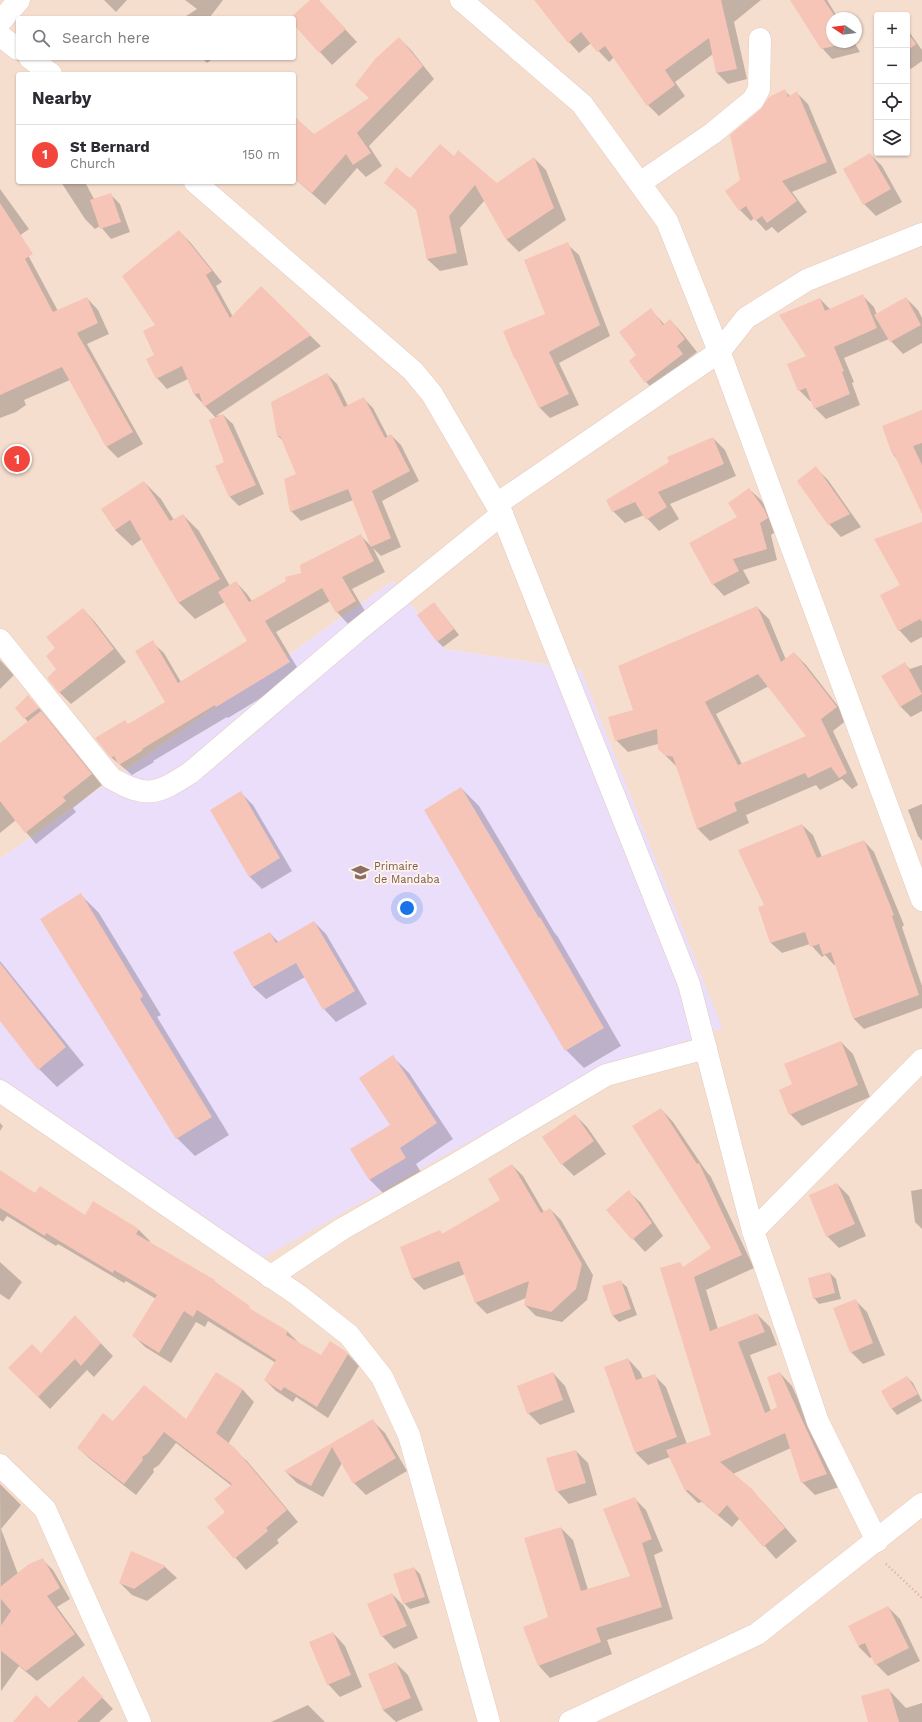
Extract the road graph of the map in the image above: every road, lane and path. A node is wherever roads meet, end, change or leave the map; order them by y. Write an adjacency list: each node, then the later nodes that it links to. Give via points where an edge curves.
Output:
1 (19, 0): 3 (street)
2 (462, 0): 9 (street, via 582,104)
3 (0, 22)
4 (0, 36): 6 (street)
5 (760, 39): 9 (street, via 759,89 753,100 713,133)
6 (16, 48)
7 (33, 60): 8 (street)
8 (48, 72)
9 (640, 183): 12 (street, via 667,221)
10 (197, 184): 13 (street, via 413,371 432,394)
11 (917, 242): 12 (street, via 807,280 746,318)
12 (718, 352): 13 (street); 15 (street)
13 (499, 509): 14 (street, via 190,772 167,787 148,792 129,788 111,778); 16 (street, via 689,984)
14 (0, 640)
15 (922, 900)
16 (706, 1048): 19 (street); 20 (street, via 606,1074 342,1229)
17 (922, 1060): 19 (street)
18 (0, 1091): 20 (street)
19 (753, 1231): 23 (street, via 818,1422)
20 (270, 1277): 26 (street, via 298,1295 349,1335 382,1377 410,1435)
21 (0, 1465): 25 (street, via 45,1509)
22 (922, 1504): 23 (street)
23 (876, 1541): 24 (path, via 886,1565); 27 (street, via 757,1634)
24 (922, 1598)
25 (140, 1722)
26 (489, 1722)
27 (570, 1722)

